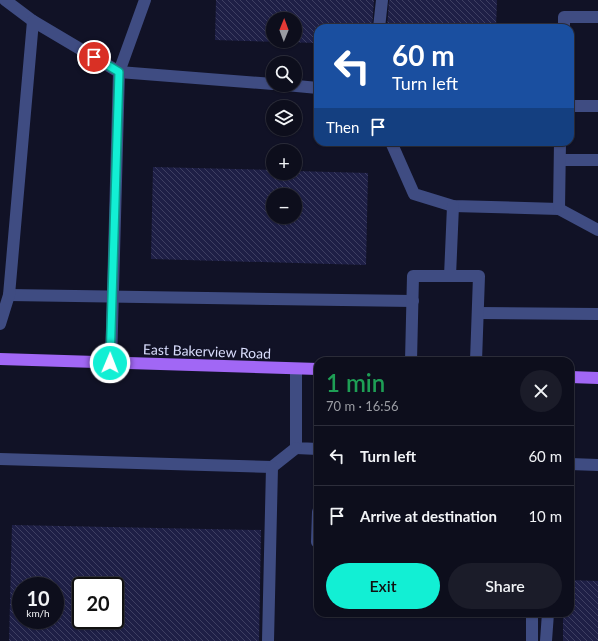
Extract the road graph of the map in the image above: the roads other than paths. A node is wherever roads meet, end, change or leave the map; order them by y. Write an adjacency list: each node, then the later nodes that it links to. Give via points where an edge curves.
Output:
1 (5, 0): 5 (lane)
2 (145, 0): 8 (lane)
3 (382, 0): 6 (lane)
4 (598, 17): 7 (lane, via 564,17)
5 (33, 21): 8 (lane); 22 (lane)
6 (379, 24)
7 (564, 24)
8 (119, 72): 9 (lane); 23 (lane)
9 (266, 83)
10 (302, 86): 11 (lane)
11 (314, 88)
12 (574, 106): 13 (lane)
13 (598, 106)
14 (393, 146): 18 (lane, via 414,194)
15 (560, 146): 16 (lane)
16 (560, 160): 17 (lane); 19 (lane)
17 (598, 160)
18 (453, 206): 19 (lane); 21 (lane)
19 (560, 209): 20 (lane)
20 (598, 230)
21 (450, 276): 24 (lane, via 413,276); 25 (lane, via 479,276)
22 (9, 295): 23 (lane); 27 (lane)
23 (112, 296): 24 (lane); 31 (lane)
24 (413, 301): 28 (lane)
25 (478, 313): 26 (lane); 29 (lane)
26 (598, 314)
27 (0, 324)
28 (411, 357)
29 (476, 357)
30 (0, 359): 31 (main road, East Bakerview Road)
31 (110, 363): 32 (main road, East Bakerview Road)
32 (296, 369): 33 (main road, East Bakerview Road); 36 (lane)
33 (314, 369)
34 (574, 377): 35 (main road)
35 (598, 378)
36 (296, 448): 37 (lane); 41 (lane)
37 (314, 449)
38 (0, 459): 41 (lane)
39 (574, 464): 40 (lane)
40 (598, 465)
41 (272, 467): 44 (lane)
42 (532, 617): 45 (lane)
43 (548, 617): 46 (lane)
44 (268, 641)
45 (532, 641)
46 (546, 641)

